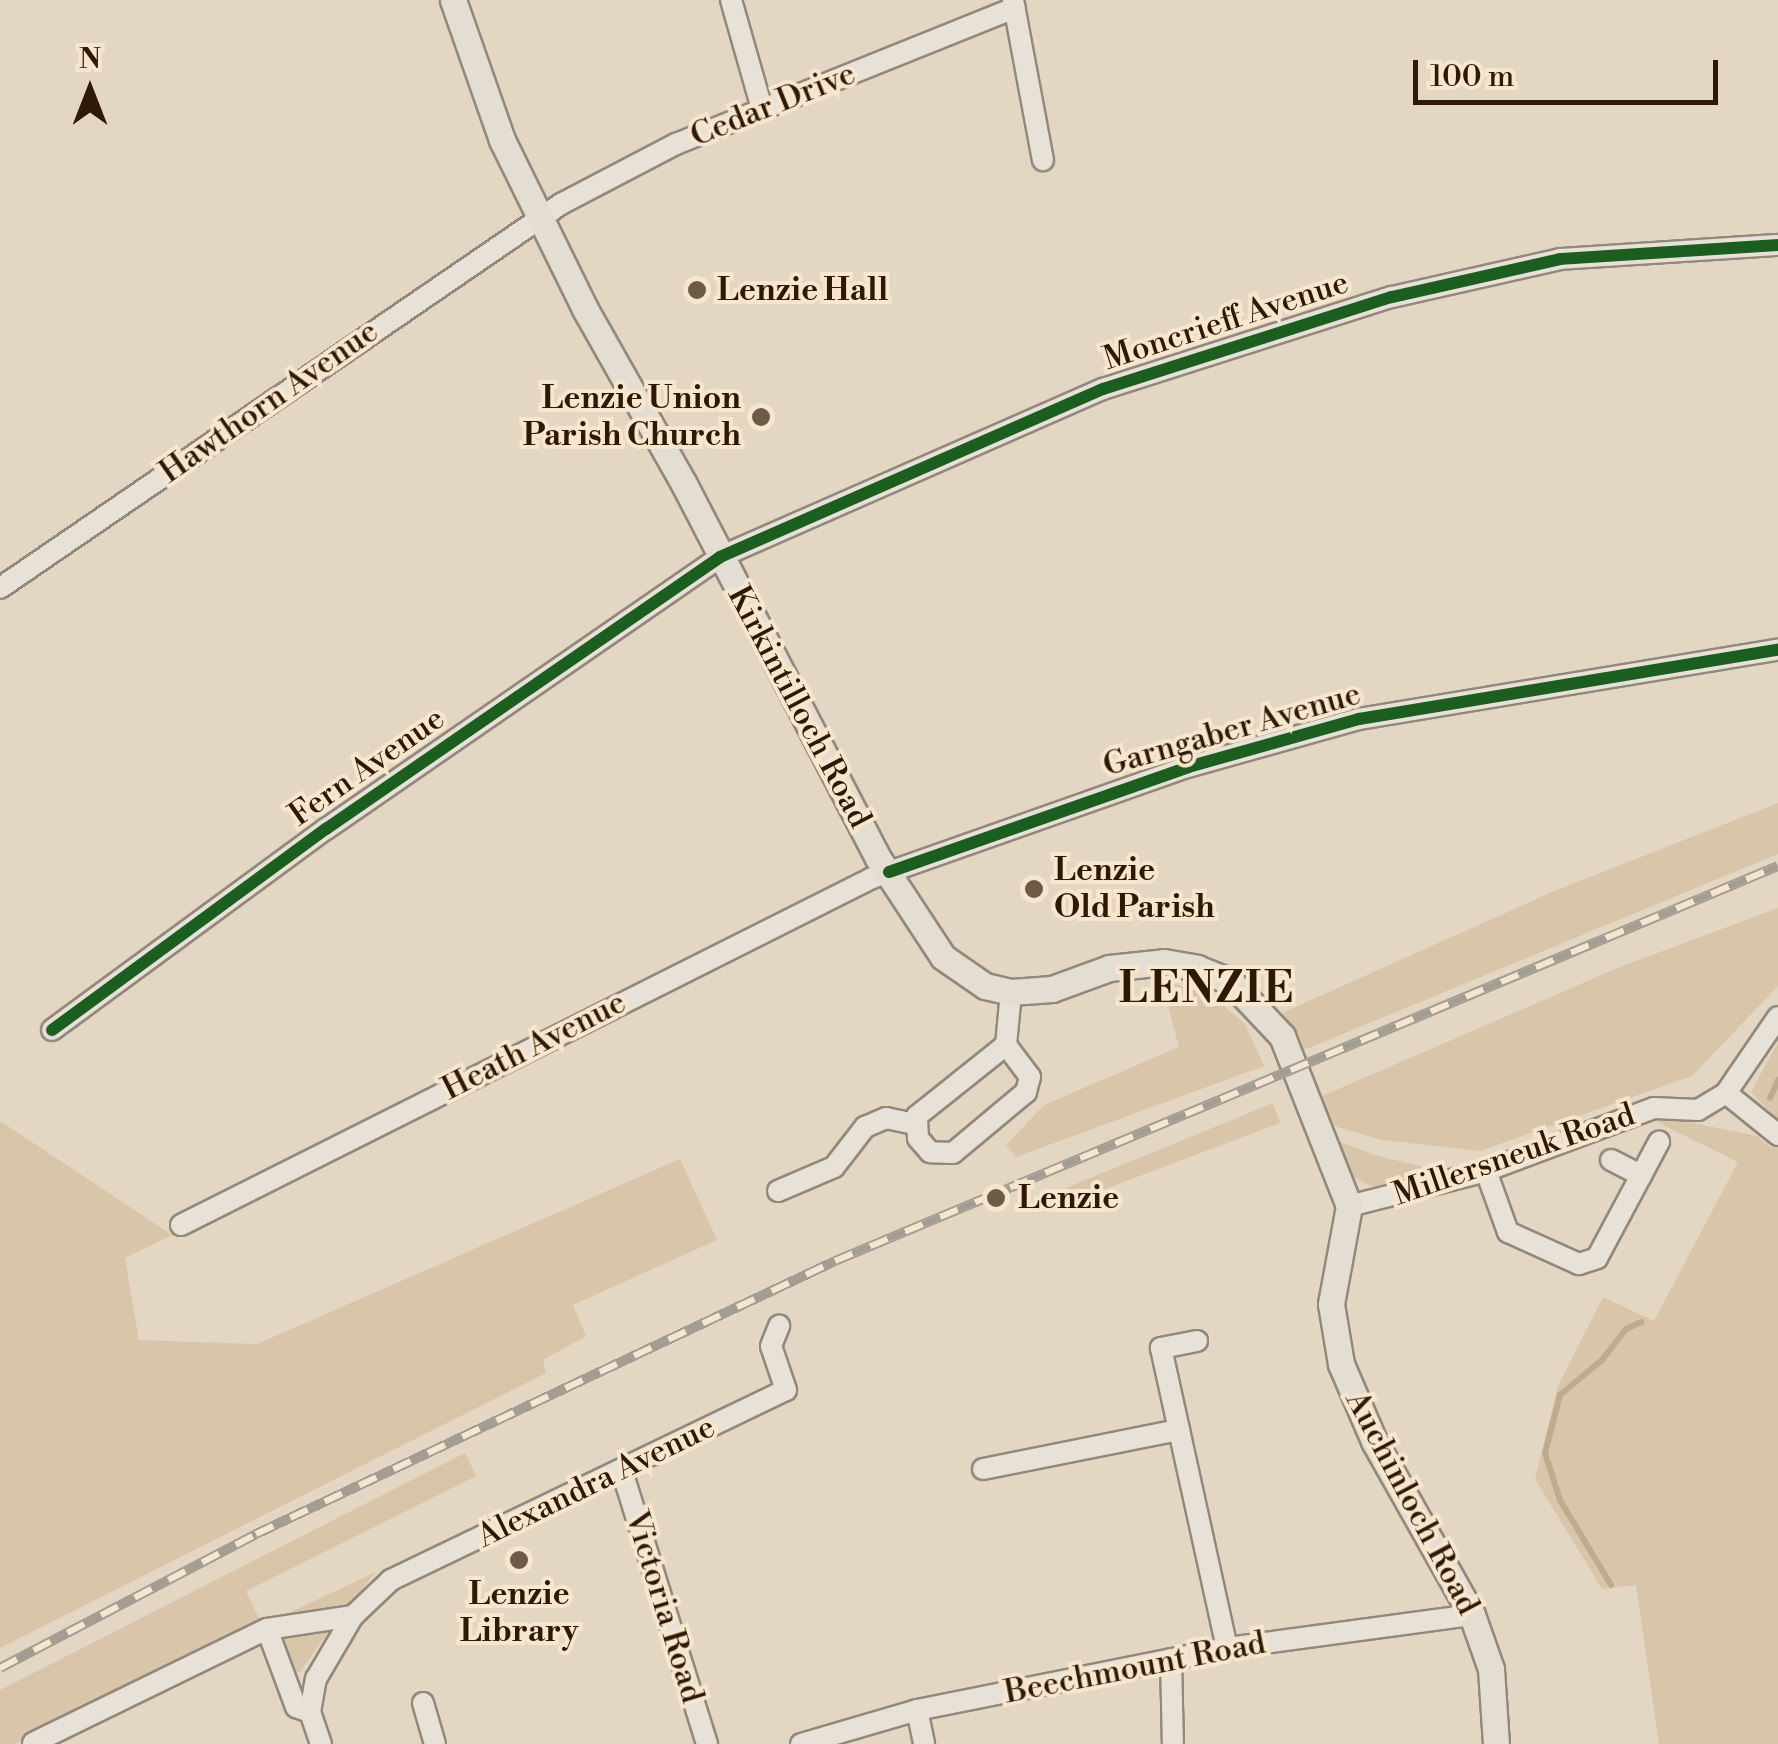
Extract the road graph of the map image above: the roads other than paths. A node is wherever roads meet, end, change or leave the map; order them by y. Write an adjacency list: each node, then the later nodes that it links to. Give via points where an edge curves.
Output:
1 (453, 0): 6 (main road, Kirkintilloch Road, via 502,140)
2 (731, 0): 4 (street)
3 (1014, 4): 4 (street, Cedar Drive); 5 (street)
4 (762, 109): 6 (street, Cedar Drive, via 676,144)
5 (1043, 160)
6 (538, 217): 8 (main road, Kirkintilloch Road); 9 (street, Hawthorn Avenue)
7 (1778, 245): 8 (street, Moncrieff Avenue, via 1578,256 1392,297 1104,389)
8 (720, 558): 11 (main road, Kirkintilloch Road); 14 (street, Fern Avenue, via 326,829)
9 (0, 588)
10 (1778, 650): 11 (street, Garngaber Avenue, via 1359,719 1188,767)
11 (889, 872): 12 (main road, Kirkintilloch Road, via 943,957 985,986); 25 (street, Heath Avenue)
12 (1011, 992): 15 (street); 24 (main road, Kirkintilloch Road, via 1052,990 1108,968 1164,962 1230,980 1282,1036)
13 (1778, 1018): 16 (street)
14 (52, 1030)
15 (1006, 1045): 17 (street); 17 (street, via 1030,1077 1011,1107 941,1157 918,1138)
16 (1726, 1093): 18 (street); 21 (street, Millersneuk Road, via 1698,1110 1654,1108)
17 (914, 1124): 23 (street, via 886,1118 865,1128 834,1167)
18 (1778, 1135)
19 (1659, 1142): 22 (street)
20 (1611, 1160): 22 (street)
21 (1486, 1170): 22 (street, via 1508,1232 1579,1264 1597,1258); 24 (street, Millersneuk Road)
22 (1641, 1175)
23 (778, 1191)
24 (1349, 1206): 31 (main road, Auchinloch Road, via 1331,1304 1341,1364 1374,1441)
25 (181, 1225)
26 (779, 1326): 30 (street, Alexandra Avenue, via 771,1346 786,1390)
27 (1196, 1340): 28 (street, via 1161,1348)
28 (1179, 1430): 29 (street); 34 (street)
29 (983, 1470)
30 (622, 1471): 32 (street, Alexandra Avenue, via 390,1580); 42 (street, Victoria Road)
31 (1472, 1614): 34 (street, Beechmount Road); 46 (main road, Auchinloch Road, via 1491,1668)
32 (353, 1616): 33 (street); 38 (street, Alexandra Avenue, via 329,1654)
33 (267, 1629): 38 (street, via 296,1707); 39 (street)
34 (1227, 1648): 35 (street, Beechmount Road)
35 (1171, 1660): 37 (street, Beechmount Road); 45 (street)
36 (423, 1702): 41 (street)
37 (917, 1710): 43 (street, Beechmount Road); 44 (street)
38 (310, 1712): 40 (street)
39 (33, 1743)
40 (321, 1744)
41 (435, 1744)
42 (707, 1744)
43 (801, 1744)
44 (924, 1744)
45 (1173, 1744)
46 (1496, 1744)

